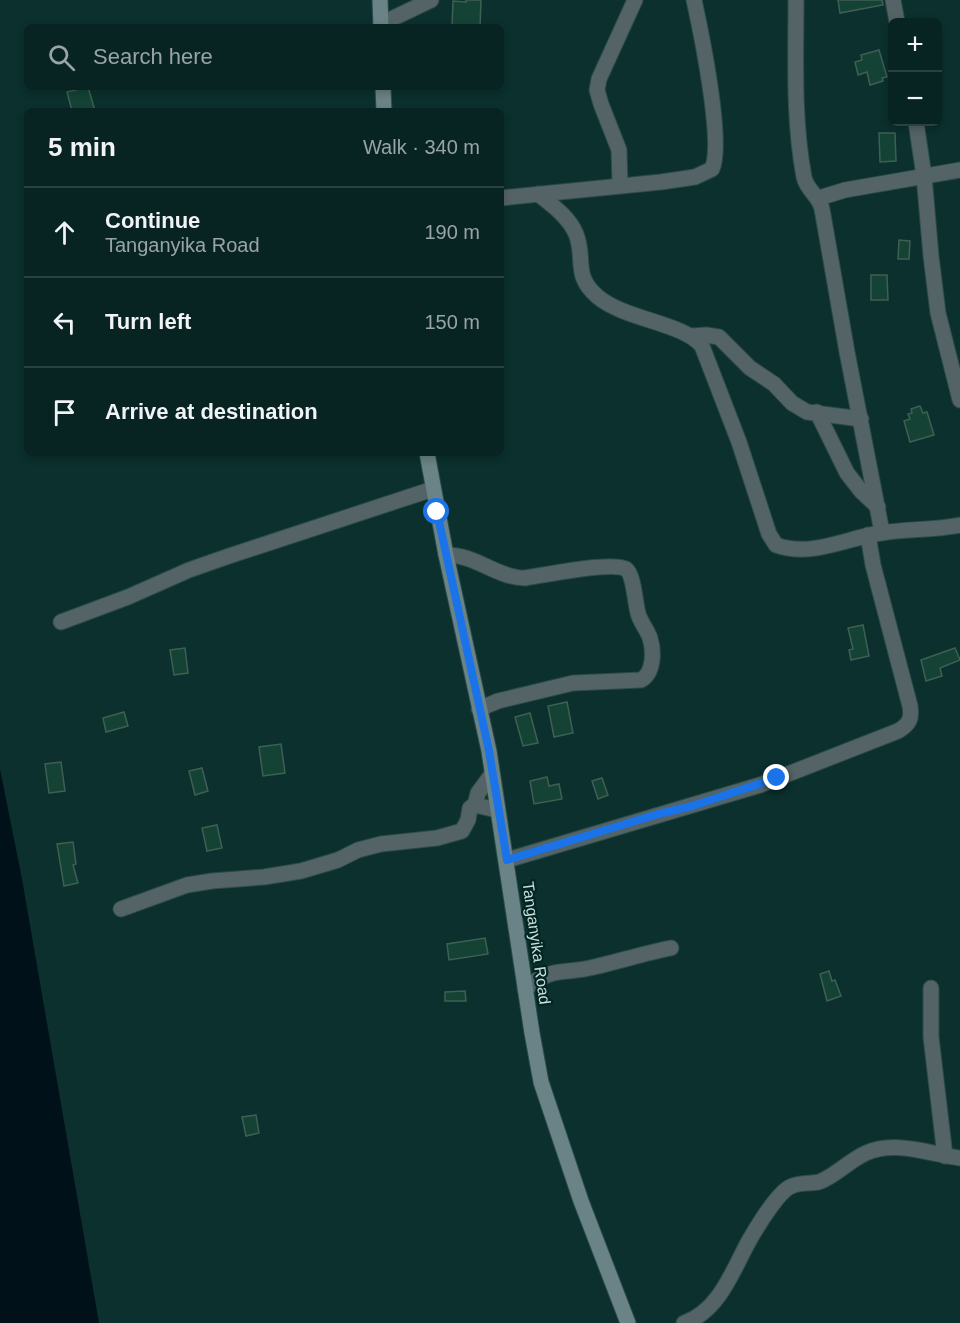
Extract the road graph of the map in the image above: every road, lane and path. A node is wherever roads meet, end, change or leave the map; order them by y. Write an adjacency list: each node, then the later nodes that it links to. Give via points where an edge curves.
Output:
1 (380, 0): 8 (street)
2 (431, 0): 9 (street)
3 (635, 0): 15 (street, via 597,90 619,150)
4 (694, 0): 15 (street, via 707,61 714,165 709,172 695,177)
5 (796, 0): 18 (street, via 802,166 807,185)
6 (893, 0): 7 (street)
7 (896, 18)
8 (381, 24)
9 (385, 24)
10 (383, 90): 11 (street)
11 (384, 108)
12 (917, 126): 14 (street)
13 (960, 170): 14 (street)
14 (924, 176): 18 (street); 20 (street, via 938,312)
15 (620, 185): 16 (street)
16 (538, 194): 17 (street); 19 (street, via 571,225 577,237 582,275 597,296 628,314)
17 (504, 198)
18 (819, 198): 22 (street)
19 (692, 336): 21 (street, via 719,337 792,403 807,412); 27 (street, via 702,346 719,386 773,542 790,549 808,550)
20 (960, 400)
21 (817, 412): 22 (street); 25 (street, via 847,473)
22 (861, 419): 25 (street)
23 (428, 456): 24 (street, Tanganyika Road)
24 (433, 489): 28 (street, Tanganyika Road); 29 (street, via 219,559)
25 (878, 507): 27 (street)
26 (960, 525): 27 (street)
27 (875, 534): 34 (street, via 873,565 910,705 907,725 760,785)
28 (446, 555): 30 (street, Tanganyika Road); 30 (street, via 463,557 513,578 604,567 628,570 640,621 650,639 650,670 641,680 573,683)
29 (61, 622)
30 (479, 709): 31 (street, Tanganyika Road)
31 (492, 774): 32 (street, via 478,793); 33 (street, Tanganyika Road)
32 (475, 805): 33 (street); 35 (street, via 470,808 462,831 451,835 381,844 301,871 187,885)
33 (497, 810): 34 (street, Tanganyika Road)
34 (507, 860): 38 (street, Tanganyika Road)
35 (121, 909)
36 (671, 948): 38 (street, via 584,970 554,972 539,977)
37 (931, 988): 39 (street, via 931,1037)
38 (525, 989): 40 (street, Tanganyika Road, via 542,1082 558,1137)
39 (953, 1157): 41 (street, via 910,1148 879,1149 865,1153 820,1182 788,1188 750,1238 730,1281 714,1301)
40 (628, 1323)
41 (684, 1323)

